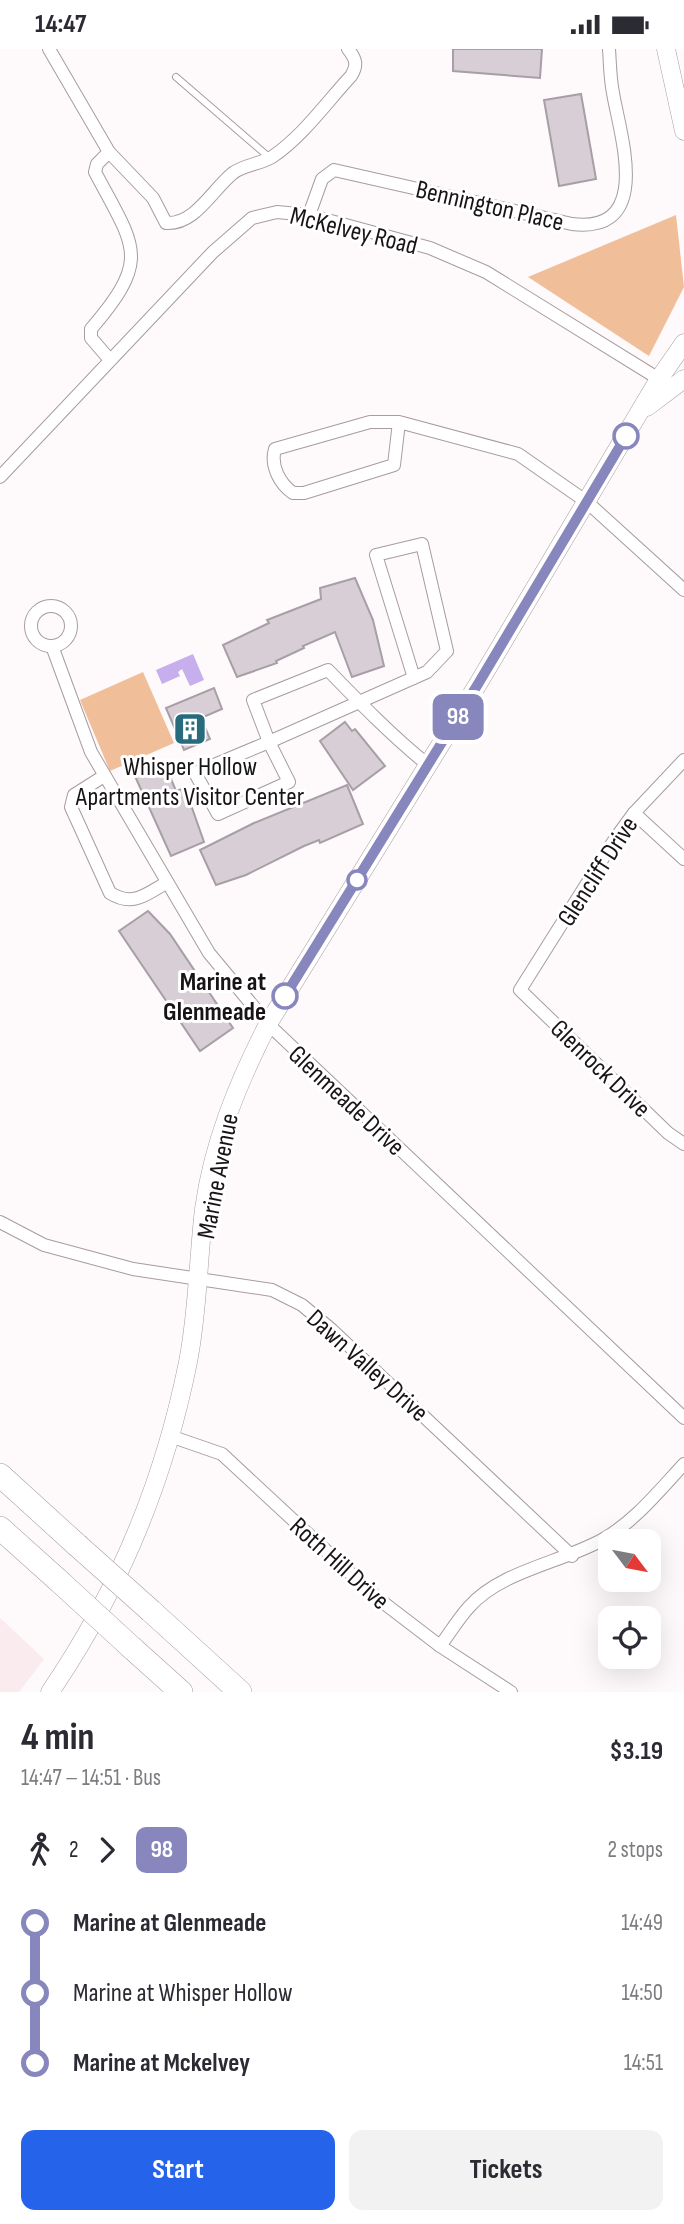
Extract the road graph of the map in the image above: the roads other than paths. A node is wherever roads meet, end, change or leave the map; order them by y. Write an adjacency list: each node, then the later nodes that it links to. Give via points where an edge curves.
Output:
1 (49, 49): 7 (street)
2 (348, 49): 8 (street, via 356,59 351,76)
3 (609, 49): 9 (street, Bennington Place, via 627,184 620,204 598,222 572,224 334,170 322,179)
4 (666, 49): 6 (main road)
5 (176, 77): 8 (lane)
6 (684, 131)
7 (109, 152): 8 (street, via 153,198 166,223 178,224 235,171); 11 (street, via 95,172 130,240 131,259 128,282 91,329 92,338)
8 (270, 158)
9 (309, 215): 11 (street, McKelvey Road, via 277,212 252,218 213,252); 12 (street, McKelvey Road, via 466,262)
10 (684, 343): 12 (main road, Marine Avenue)
11 (110, 360): 16 (street, McKelvey Road)
12 (659, 379): 14 (main road, Marine Avenue)
13 (684, 379): 14 (main road)
14 (639, 414): 17 (main road, Marine Avenue)
15 (399, 422): 15 (street, via 394,465 303,493 281,485 275,449 370,422); 17 (street, via 518,454)
16 (0, 477)
17 (587, 502): 18 (street); 24 (main road, Marine Avenue)
18 (684, 590)
19 (52, 646): 25 (street, Glenmeade Drive)
20 (414, 678): 20 (street, via 427,672 447,651 422,544 376,555); 21 (street)
21 (358, 701): 22 (street); 22 (street, via 328,670 253,699); 24 (street)
22 (269, 742): 22 (street, via 195,773 218,814 289,782)
23 (684, 760): 26 (street, Glencliff Drive)
24 (428, 765): 30 (main road, Marine Avenue)
25 (104, 776): 28 (street, Glenmeade Drive); 28 (street, via 74,795 71,807 110,893 135,901)
26 (635, 813): 27 (street); 29 (street, Glencliff Drive)
27 (684, 859)
28 (166, 883): 30 (street, Glenmeade Drive, via 209,953)
29 (520, 990): 31 (street, Glenrock Drive)
30 (268, 1024): 33 (main road, Marine Avenue, via 238,1083 218,1145 204,1209); 34 (street, Glenmeade Drive)
31 (684, 1144)
32 (0, 1222): 33 (street, Dawn Valley Drive, via 44,1245 133,1269)
33 (200, 1277): 35 (main road, Marine Avenue, via 188,1360); 39 (street, Dawn Valley Drive, via 272,1290 302,1305)
34 (684, 1419)
35 (170, 1436): 40 (street, Roth Hill Drive, via 222,1454 376,1597); 41 (main road, Marine Avenue, via 117,1581)
36 (684, 1464): 39 (street, via 637,1514)
37 (0, 1475): 43 (highway, bridge)
38 (0, 1528): 42 (highway, bridge)
39 (572, 1556): 40 (street, via 497,1585 469,1606)
40 (440, 1646): 44 (street, Roth Hill Drive)
41 (50, 1692)
42 (181, 1692)
43 (240, 1692)
44 (511, 1692)

